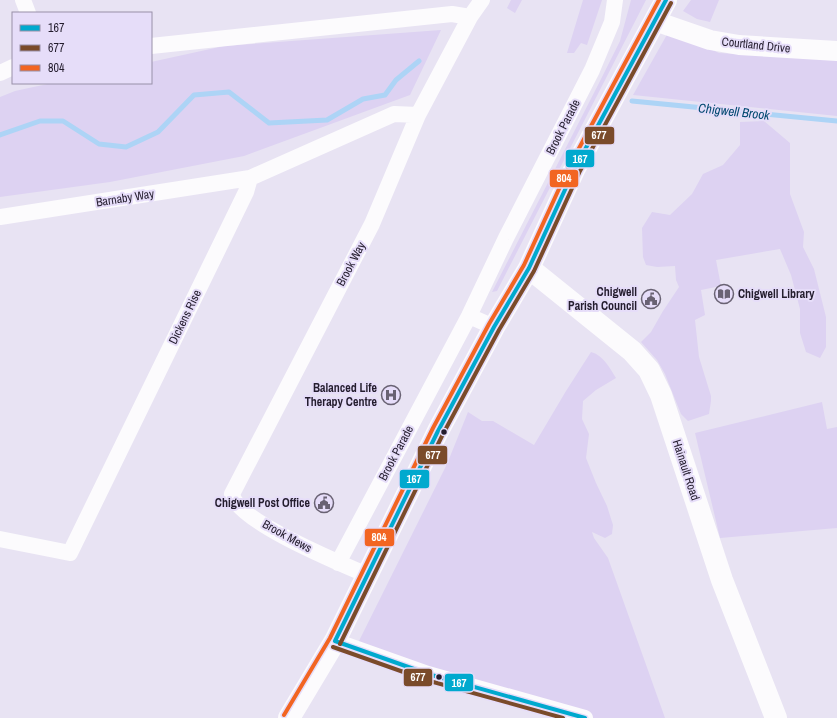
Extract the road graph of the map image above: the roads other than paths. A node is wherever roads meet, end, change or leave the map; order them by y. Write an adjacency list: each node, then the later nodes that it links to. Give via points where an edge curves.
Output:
1 (23, 0): 5 (street)
2 (482, 0): 6 (street, Brook Way)
3 (615, 0): 16 (street, Brook Parade, via 612,22 592,70)
4 (666, 0): 7 (main road)
5 (28, 12)
6 (470, 17): 8 (street, via 452,14); 12 (street, Brook Way)
7 (655, 21): 9 (street, Courtland Drive, via 710,40 739,45); 15 (main road, via 575,168)
8 (152, 46)
9 (837, 51)
10 (12, 67): 11 (street)
11 (0, 73)
12 (418, 115): 13 (street, via 394,114); 18 (street, Brook Way, via 372,224 234,489 233,499)
13 (250, 178): 14 (street, Barnaby Way); 19 (street, Dickens Rise, via 246,192 70,553)
14 (0, 217)
15 (529, 268): 17 (main road); 25 (main road, Hainault Road, via 632,351 649,370 661,394 722,580)
16 (468, 316): 17 (street); 20 (street, Brook Parade)
17 (494, 327): 21 (main road)
18 (239, 507): 20 (street, Brook Mews, via 274,532)
19 (0, 539)
20 (338, 563): 21 (street)
21 (367, 575): 22 (main road)
22 (335, 641): 23 (main road); 24 (street, via 428,674)
23 (294, 709)
24 (585, 718)
25 (776, 718)

